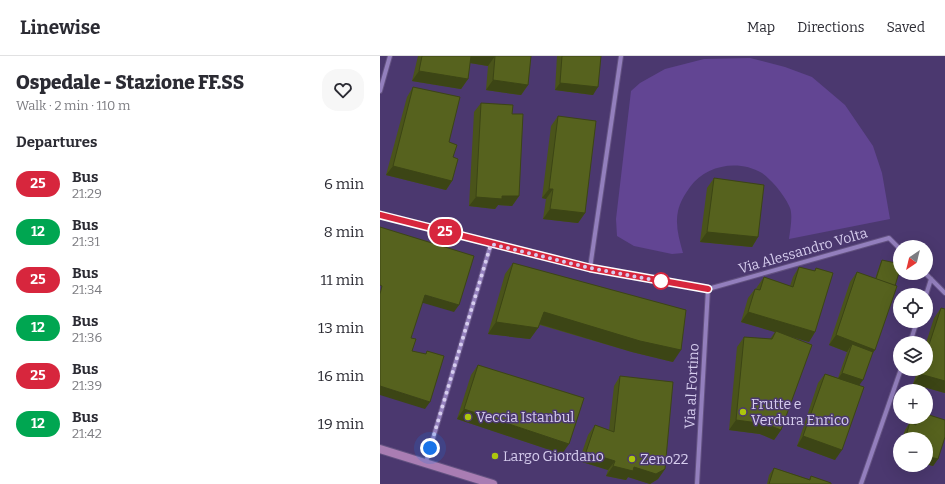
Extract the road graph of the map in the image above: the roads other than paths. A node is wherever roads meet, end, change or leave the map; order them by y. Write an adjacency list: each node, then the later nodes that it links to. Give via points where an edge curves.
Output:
1 (390, 56): 3 (street)
2 (621, 56): 7 (street)
3 (380, 91)
4 (380, 215): 6 (street)
5 (893, 243): 9 (street, Via Alessandro Volta, via 888,238)
6 (491, 244): 7 (street); 13 (street)
7 (590, 268): 9 (street)
8 (933, 280): 10 (street)
9 (708, 289): 15 (street, Via al Fortino)
10 (945, 293)
11 (899, 376): 16 (street)
12 (380, 449): 13 (street)
13 (426, 462): 14 (street)
14 (493, 484)
15 (697, 484)
16 (861, 484)

